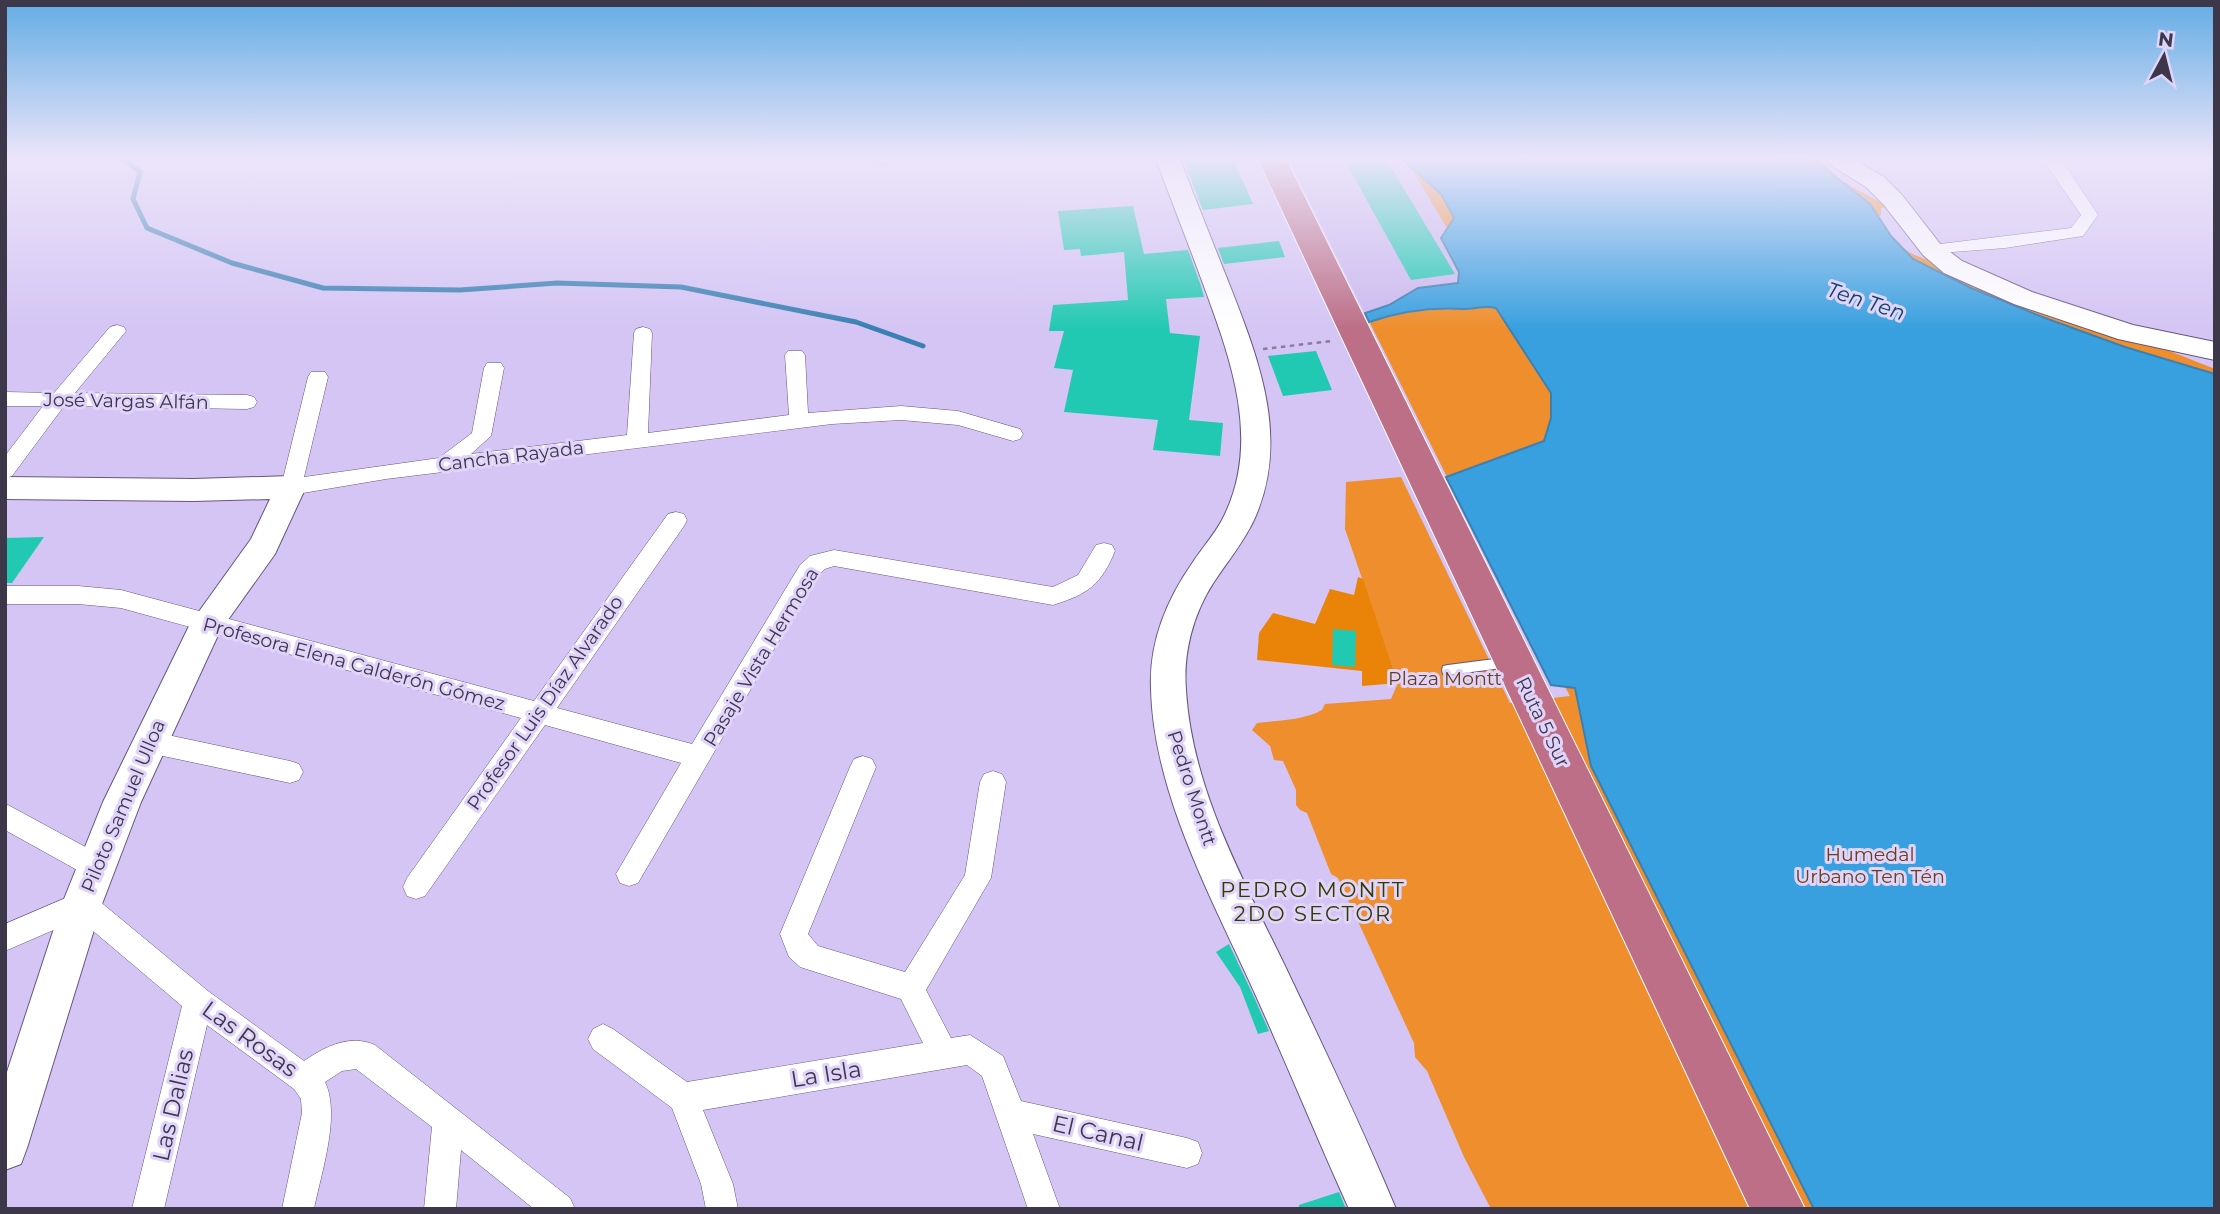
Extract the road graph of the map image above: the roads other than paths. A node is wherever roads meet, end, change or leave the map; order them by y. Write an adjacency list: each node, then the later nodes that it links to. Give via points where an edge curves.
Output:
1 (1190, 216): 58 (street, Pedro Montt, via 1249,372 1257,415 1256,457 1238,521 1198,580 1178,621 1169,666 1169,713 1210,844)
2 (1299, 216): 26 (highway, Ruta 5 Sur)
3 (1905, 216): 5 (street)
4 (2090, 216): 5 (street, via 2077,232)
5 (1932, 250): 8 (street, via 1953,267 2023,298 2128,333)
6 (117, 331): 13 (street)
7 (643, 333): 17 (street)
8 (2215, 351)
9 (795, 355): 15 (street)
10 (494, 368): 18 (street, via 481,436)
11 (318, 377): 20 (street)
12 (5, 399): 13 (street, José Vargas Alfán)
13 (58, 401): 14 (street, José Vargas Alfán); 19 (street)
14 (247, 402)
15 (799, 421): 16 (street, Cancha Rayada, via 901,414 958,418); 17 (street, Cancha Rayada)
16 (1013, 434)
17 (637, 440): 18 (street, Cancha Rayada)
18 (442, 465): 20 (street, Cancha Rayada)
19 (5, 471)
20 (291, 487): 21 (street, Cancha Rayada); 25 (street, Piloto Samuel Ulloa, via 264,545)
21 (5, 488)
22 (676, 520): 28 (street, Profesor Luis Díaz Alvarado)
23 (1104, 551): 30 (street, Pasaje Vista Hermosa, via 1097,571 1085,583 1054,596 834,558 818,562 808,571)
24 (5, 595): 25 (street, Profesora Elena Calderón Gómez, via 121,599)
25 (207, 624): 28 (street, Profesora Elena Calderón Gómez); 29 (street, Piloto Samuel Ulloa)
26 (1514, 661): 27 (lane); 59 (highway, Ruta 5 Sur)
27 (1448, 670)
28 (536, 713): 30 (street, Profesora Elena Calderón Gómez); 37 (street, Profesor Luis Díaz Alvarado)
29 (149, 742): 32 (street); 35 (street, Piloto Samuel Ulloa)
30 (700, 758): 36 (street, Pasaje Vista Hermosa)
31 (863, 767): 40 (street, via 794,934 799,948 810,957)
32 (290, 772)
33 (993, 782): 40 (street, via 978,878)
34 (5, 818): 35 (street)
35 (95, 866): 38 (street, Piloto Samuel Ulloa)
36 (629, 874)
37 (416, 887)
38 (82, 904): 39 (street); 41 (street, Las Rosas); 42 (street, Piloto Samuel Ulloa)
39 (5, 938)
40 (911, 989): 44 (street)
41 (198, 1001): 46 (street, Las Rosas); 52 (street, Las Dalias)
42 (43, 1034): 45 (street); 50 (street, Piloto Samuel Ulloa)
43 (603, 1039): 47 (street)
44 (957, 1053): 47 (street, La Isla); 48 (street, via 993,1066)
45 (5, 1068)
46 (304, 1079): 49 (street, Las Rosas, via 342,1055 365,1055); 53 (street, via 315,1094 317,1113)
47 (683, 1098): 56 (street, via 717,1184)
48 (1010, 1114): 51 (street, El Canal); 57 (street)
49 (448, 1120): 54 (street); 55 (street, Las Rosas)
50 (5, 1148)
51 (1187, 1153)
52 (148, 1209)
53 (298, 1209)
54 (440, 1209)
55 (559, 1209)
56 (722, 1209)
57 (1044, 1209)
58 (1373, 1209)
59 (1777, 1209)

